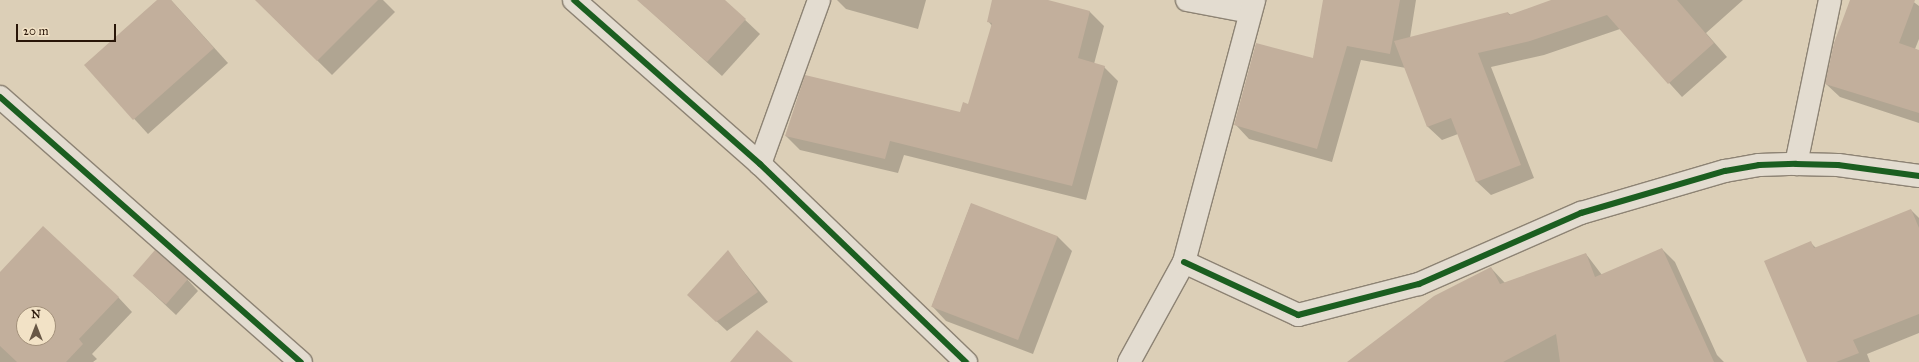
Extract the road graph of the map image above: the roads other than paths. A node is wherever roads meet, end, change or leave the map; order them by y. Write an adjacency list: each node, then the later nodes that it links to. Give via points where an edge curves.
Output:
1 (574, 0): 7 (street)
2 (819, 0): 7 (street)
3 (1187, 0): 5 (street)
4 (1830, 0): 8 (street)
5 (1252, 6): 10 (street)
6 (0, 97): 11 (street)
7 (760, 164): 12 (street)
8 (1796, 164): 9 (street, via 1838,165); 10 (street, via 1759,165 1725,171 1581,213 1419,284 1298,315)
9 (1919, 176)
10 (1184, 262): 13 (street)
11 (301, 362)
12 (966, 362)
13 (1129, 362)

